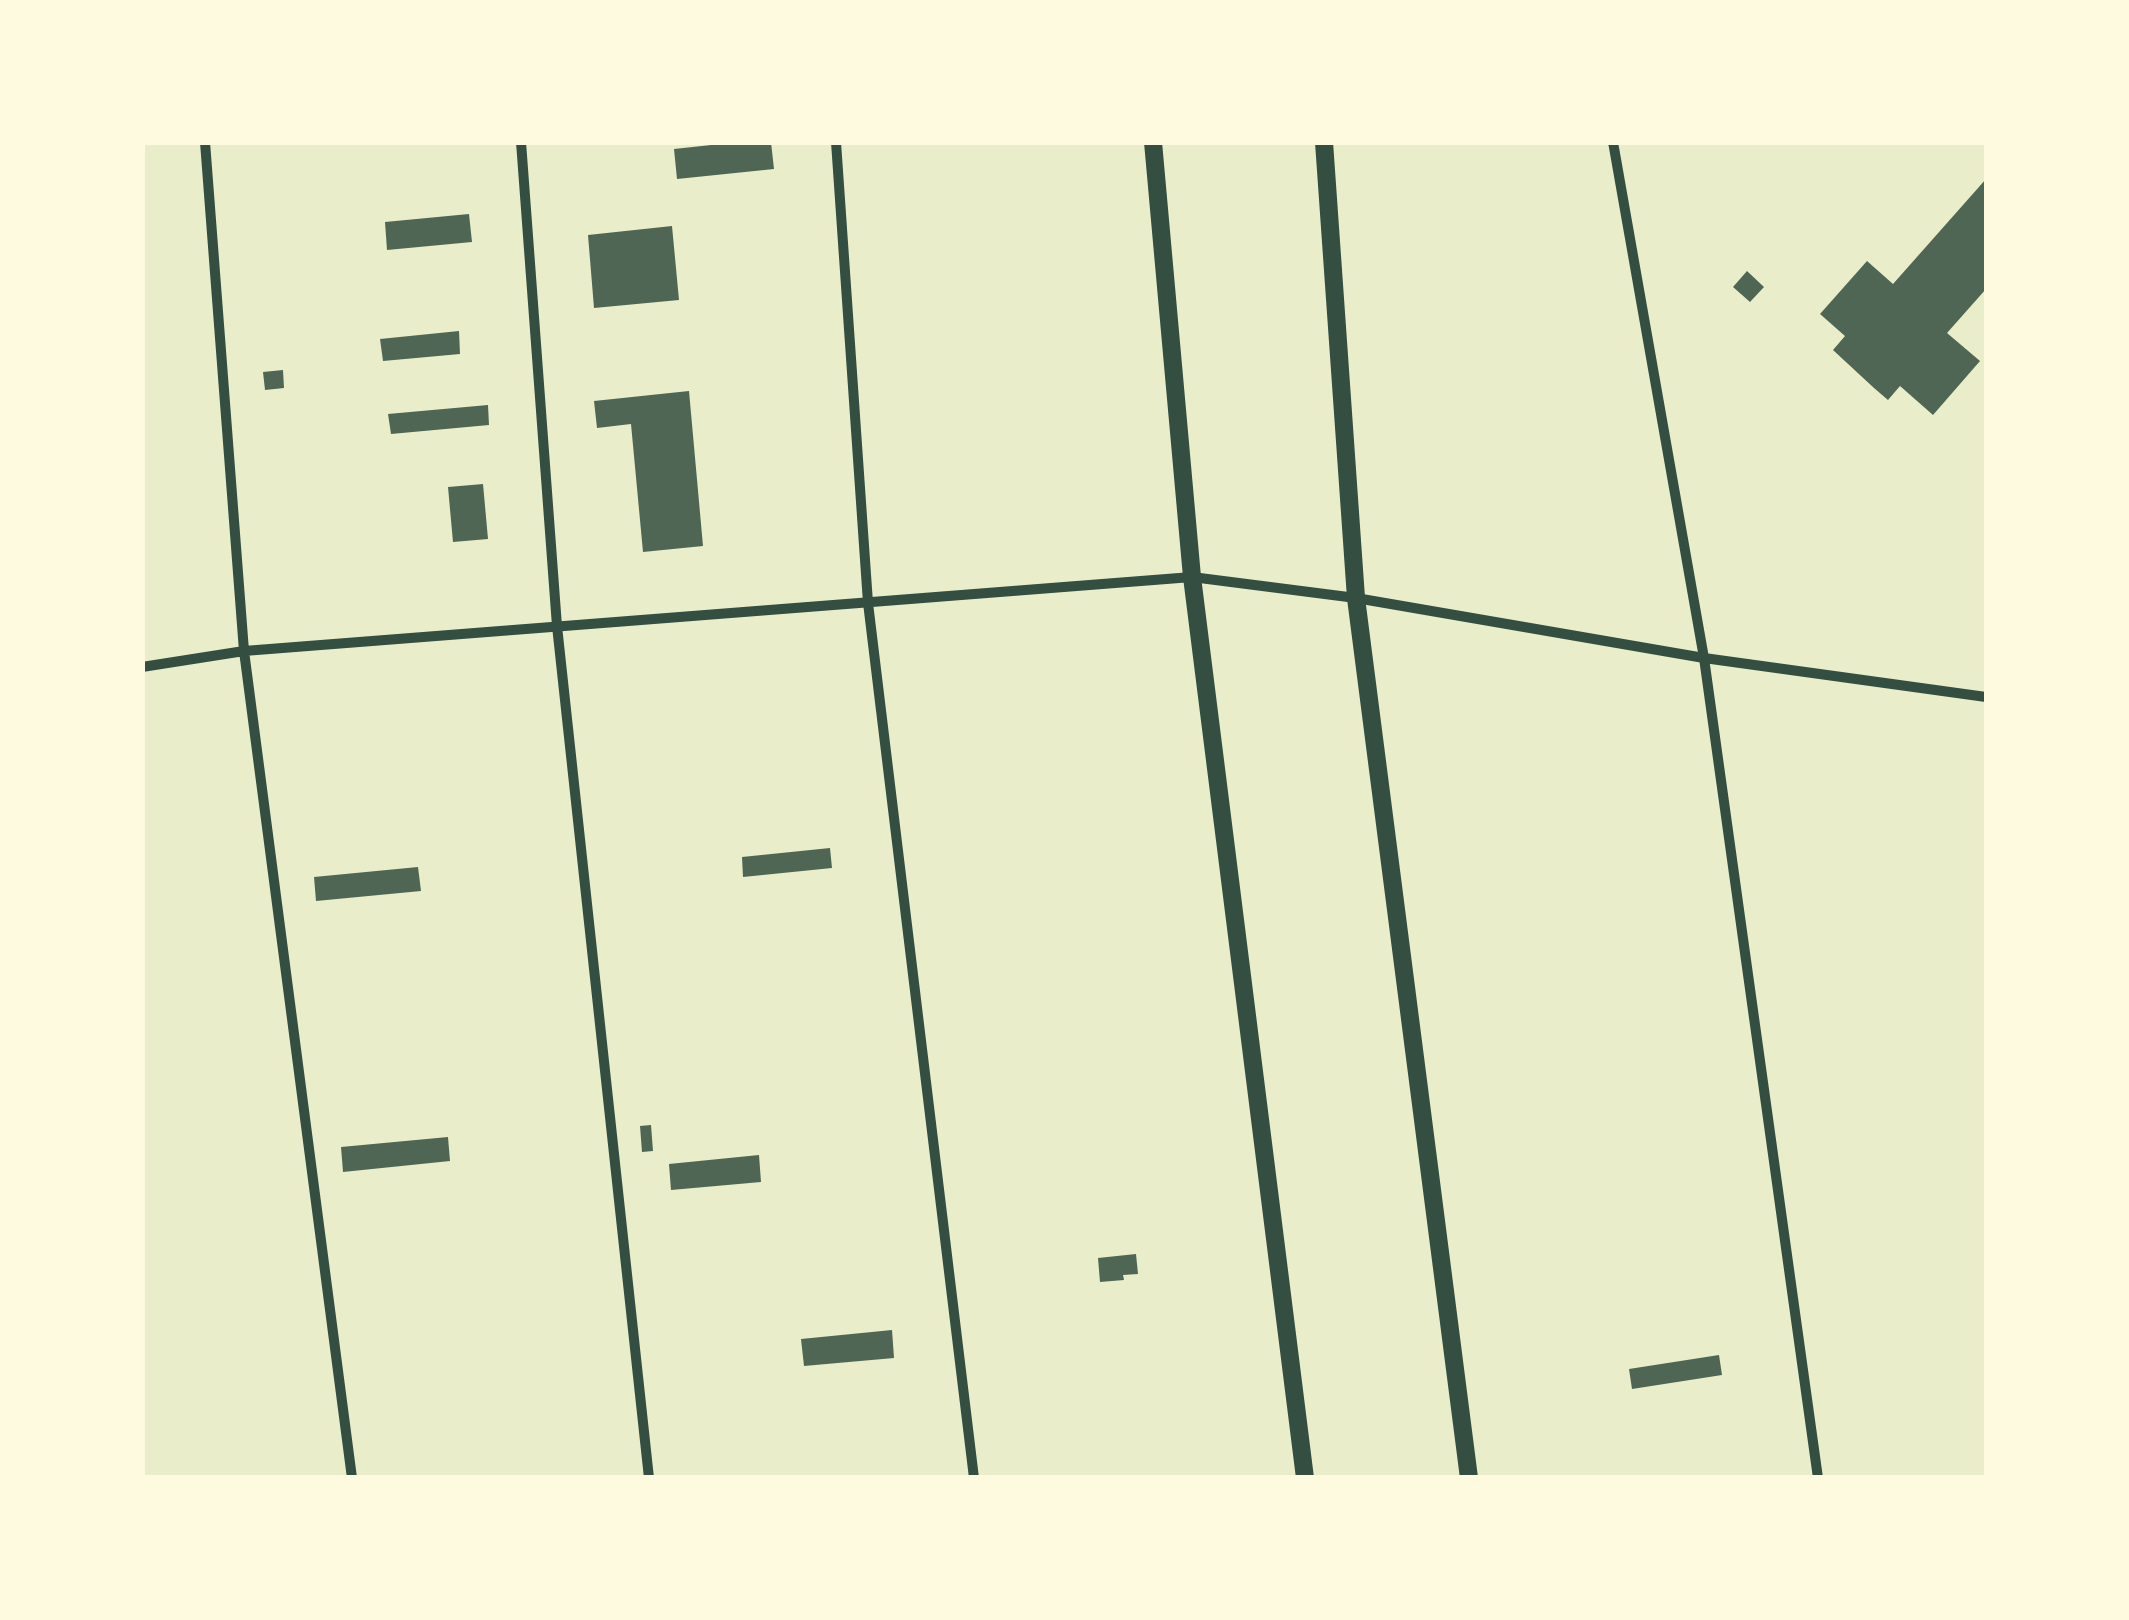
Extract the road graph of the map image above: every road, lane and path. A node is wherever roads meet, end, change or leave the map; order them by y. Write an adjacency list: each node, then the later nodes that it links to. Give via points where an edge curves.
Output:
1 (205, 142): 11 (street)
2 (521, 142): 10 (street)
3 (836, 142): 9 (street)
4 (1153, 142): 7 (street)
5 (1324, 142): 8 (street)
6 (1613, 142): 12 (street)
7 (1192, 578): 8 (street); 9 (street); 18 (street)
8 (1356, 598): 12 (street); 19 (street)
9 (868, 603): 10 (street); 17 (street)
10 (557, 626): 11 (street); 16 (street)
11 (244, 651): 13 (street); 15 (street)
12 (1704, 658): 14 (street); 20 (street)
13 (142, 668)
14 (1986, 697)
15 (352, 1478)
16 (649, 1478)
17 (974, 1478)
18 (1306, 1478)
19 (1469, 1478)
20 (1818, 1478)

